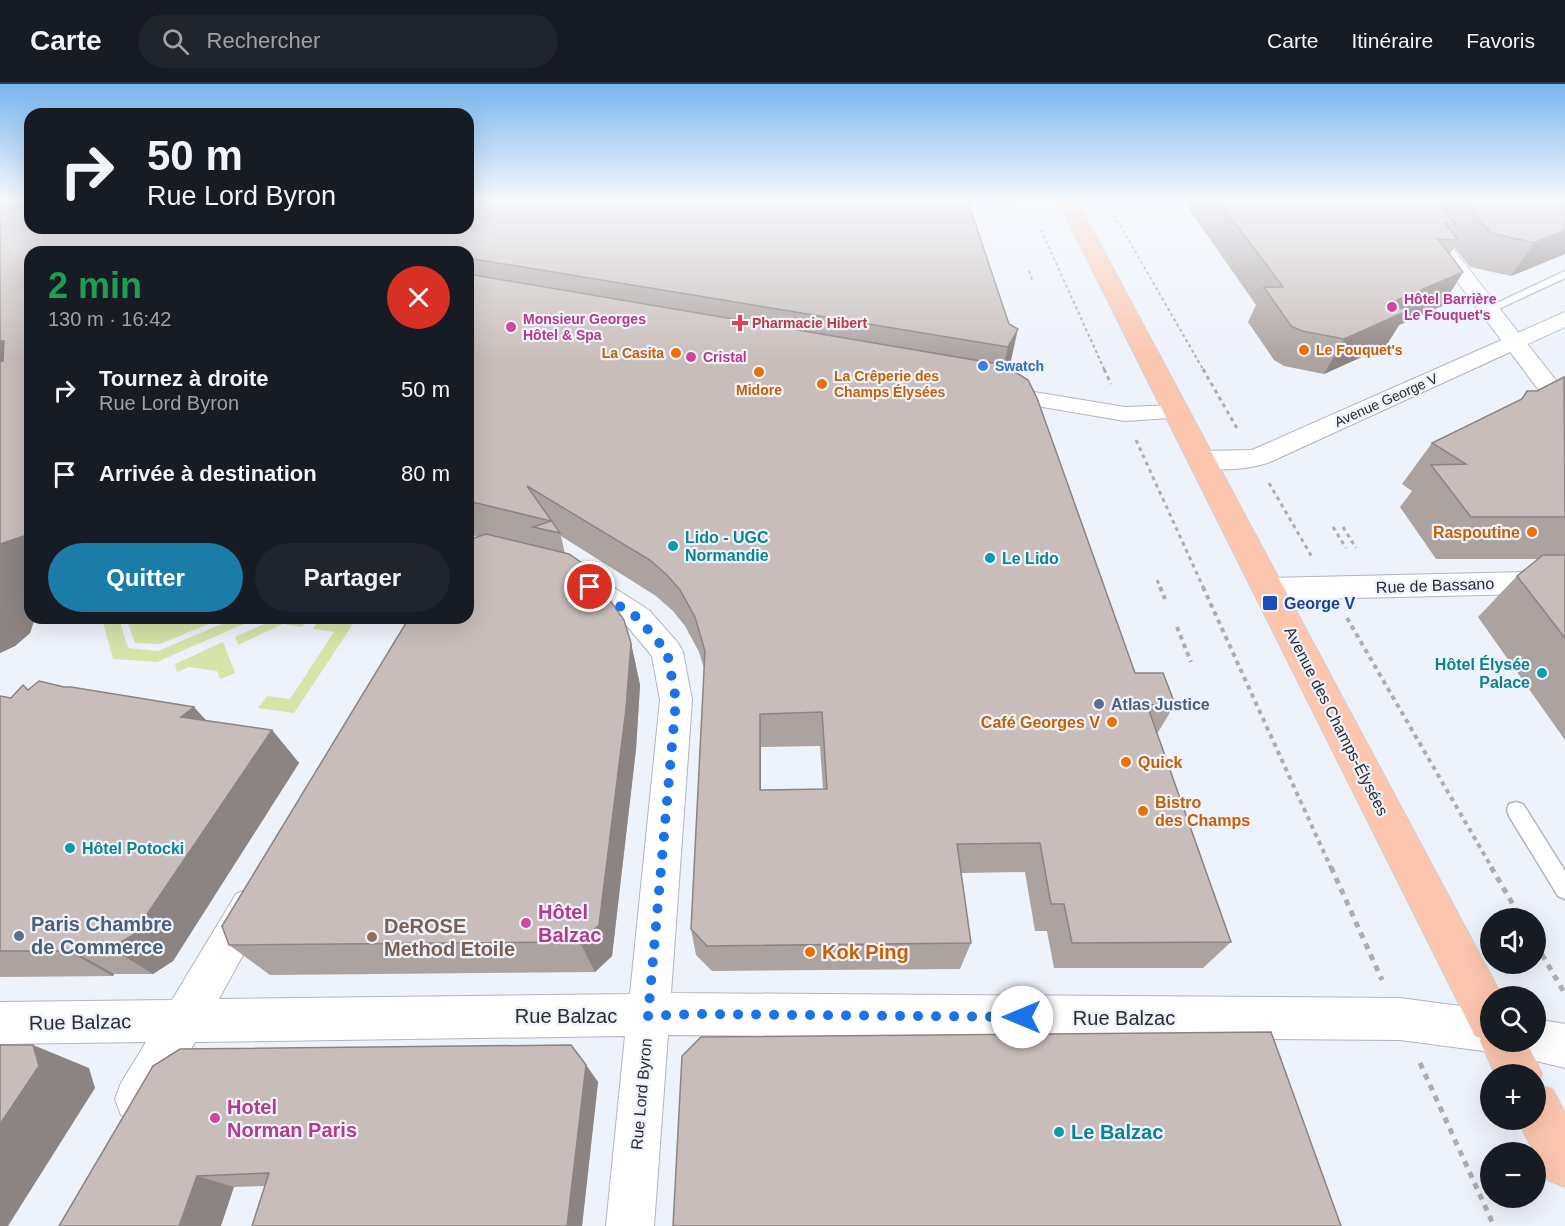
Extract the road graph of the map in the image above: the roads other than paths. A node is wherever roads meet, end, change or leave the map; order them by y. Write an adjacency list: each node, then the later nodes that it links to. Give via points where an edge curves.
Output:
1 (1093, 252): 9 (main road, Avenue des Champs-Élysées)
2 (1444, 252): 4 (street)
3 (1565, 274): 4 (lane)
4 (1488, 310): 6 (street)
5 (1565, 319): 6 (street, Avenue George V)
6 (1515, 342): 8 (street); 10 (street, Avenue George V, via 1255,458)
7 (976, 389): 9 (street, via 1125,414)
8 (1565, 408)
9 (1176, 412): 10 (main road, Avenue des Champs-Élysées)
10 (1201, 460): 13 (main road, Avenue des Champs-Élysées)
11 (535, 574): 18 (street, Rue Lord Byron, via 590,587 638,618 667,652 676,700)
12 (1565, 582): 13 (street, Rue de Bassano)
13 (1268, 589): 17 (main road, Avenue des Champs-Élysées)
14 (1516, 810): 16 (lane)
15 (267, 879): 19 (street)
16 (1565, 889)
17 (1480, 999)
18 (648, 1016): 19 (street, Rue Balzac); 21 (street, Rue Balzac, via 1400,1020); 27 (street, Rue Lord Byron)
19 (184, 1020): 20 (street, Rue Balzac); 24 (street)
20 (0, 1023)
21 (1480, 1030)
22 (1546, 1042): 23 (street)
23 (1565, 1046)
24 (122, 1124)
25 (1546, 1126): 26 (main road)
26 (1565, 1162)
27 (630, 1226)

